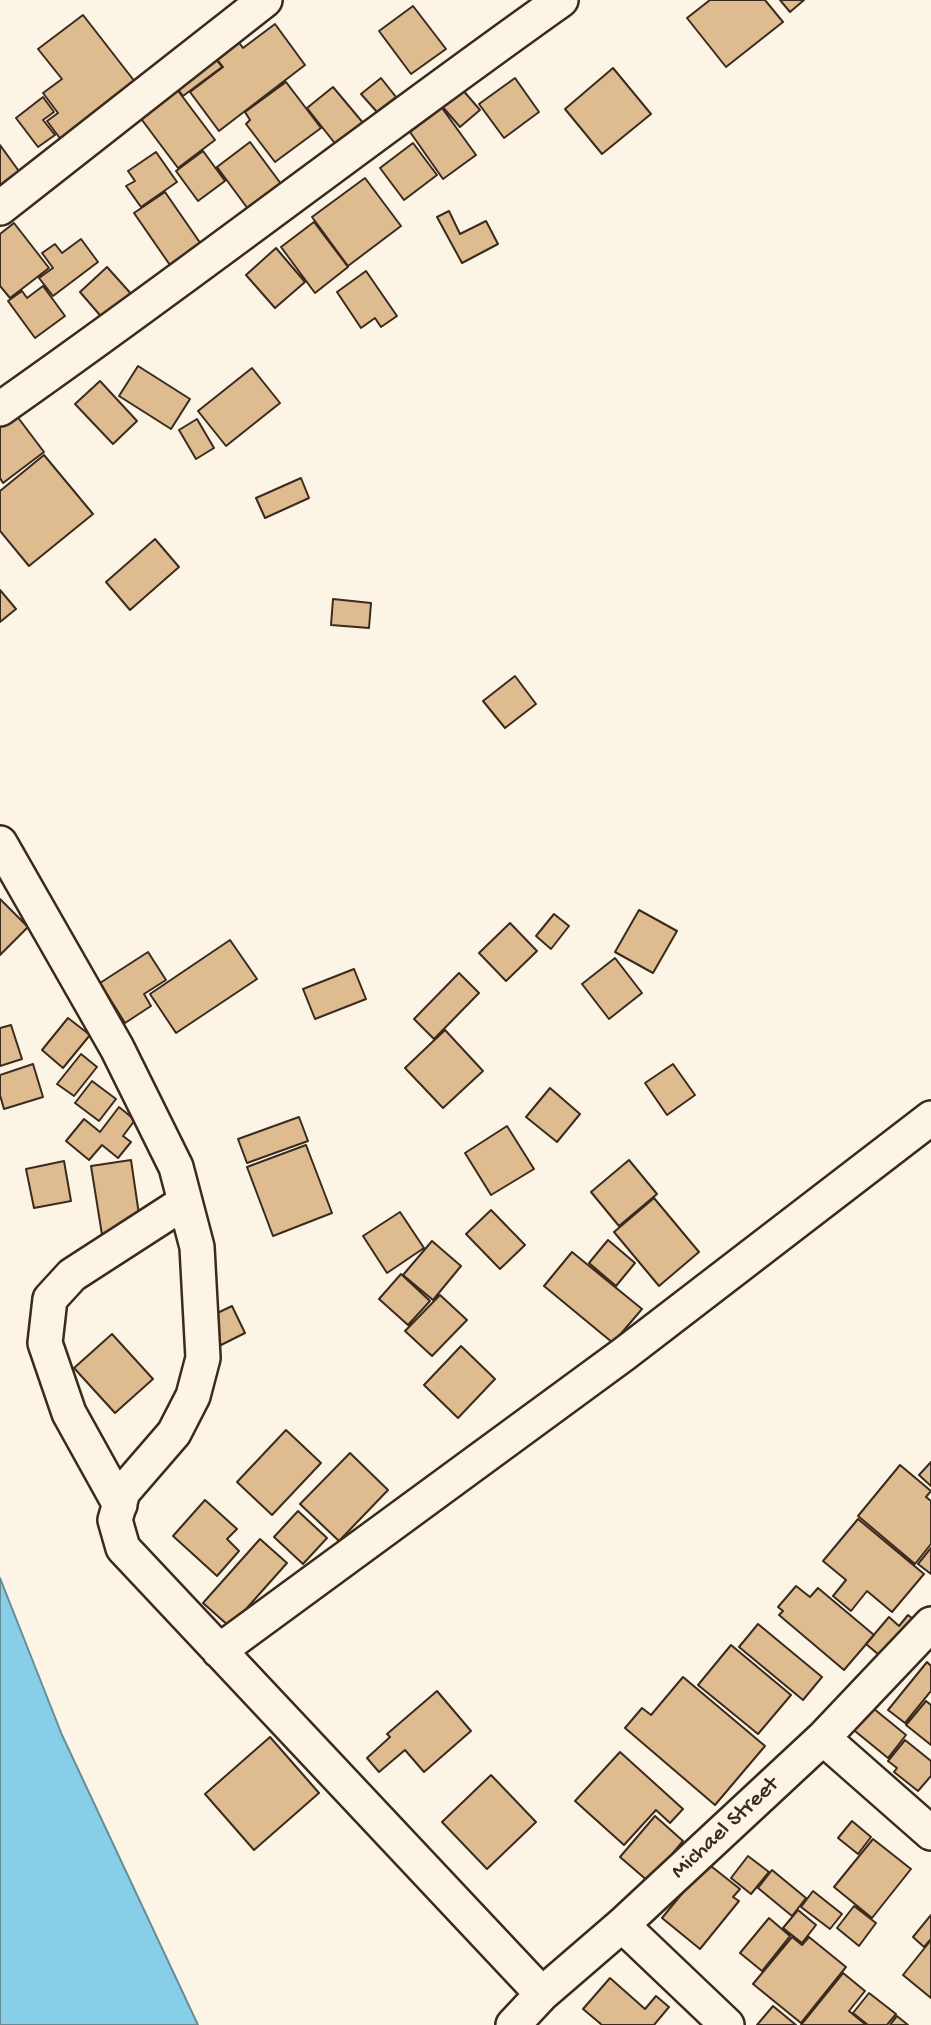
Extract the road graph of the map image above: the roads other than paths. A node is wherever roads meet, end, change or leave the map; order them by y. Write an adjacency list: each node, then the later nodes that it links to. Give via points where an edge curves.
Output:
1 (265, 0): 3 (street)
2 (561, 0): 4 (street)
3 (0, 208)
4 (0, 409)
5 (0, 843): 7 (street, via 117,1048 176,1167)
6 (931, 1118): 10 (street, via 624,1354)
7 (185, 1202): 8 (street, via 197,1247 203,1358 174,1433 123,1492); 8 (street, via 72,1275 50,1299 45,1343 69,1413)
8 (120, 1504): 10 (street, via 116,1520 123,1548)
9 (931, 1624): 11 (street, Michael Street)
10 (219, 1651): 14 (street)
11 (824, 1738): 12 (street); 13 (street, Michael Street)
12 (931, 1833)
13 (622, 1925): 14 (street, Michael Street); 16 (street)
14 (542, 1994): 15 (street, Michael Street)
15 (513, 2025)
16 (727, 2025)

